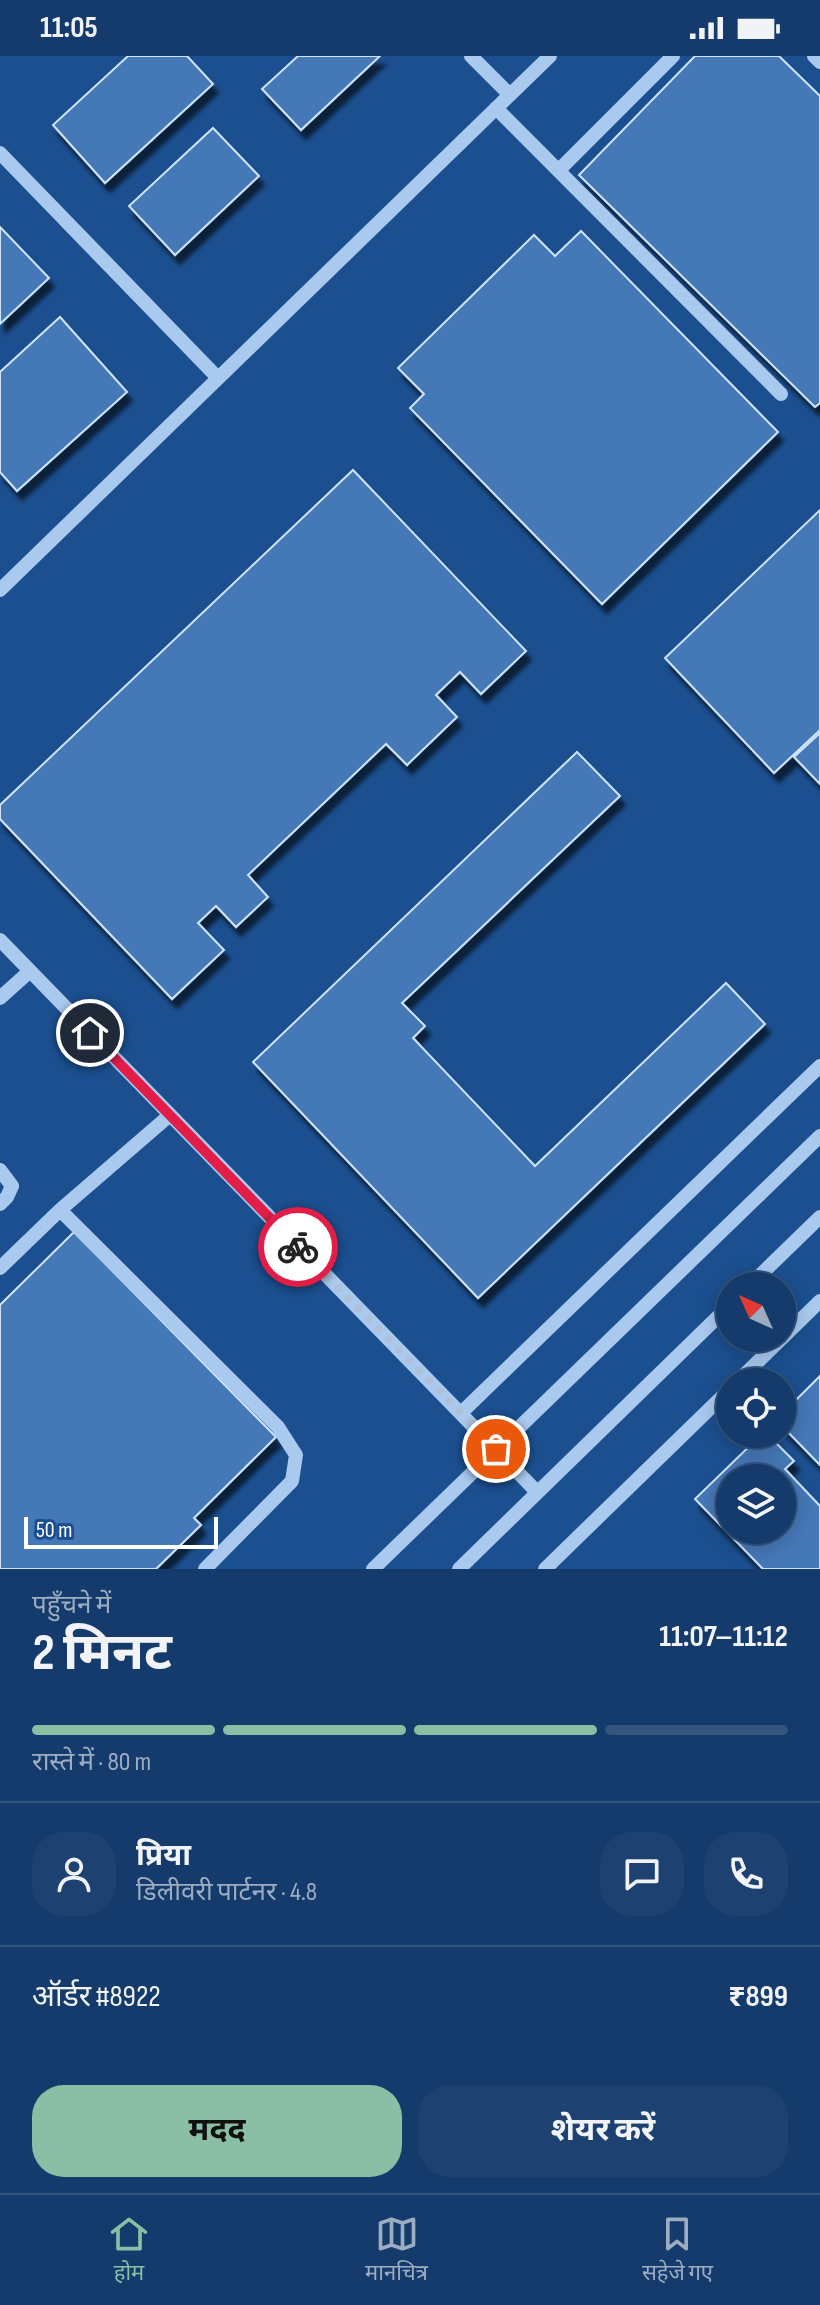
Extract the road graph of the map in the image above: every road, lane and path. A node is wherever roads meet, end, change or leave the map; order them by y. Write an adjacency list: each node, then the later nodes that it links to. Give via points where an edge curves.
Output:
1 (471, 56): 6 (street)
2 (550, 56): 6 (street)
3 (673, 56): 9 (street)
4 (814, 56): 5 (street)
5 (820, 62)
6 (510, 95): 7 (street)
7 (496, 108): 9 (street); 10 (street)
8 (0, 153): 10 (street)
9 (559, 170): 11 (street)
10 (218, 378): 12 (street)
11 (781, 394)
12 (0, 590)
13 (0, 940): 14 (street)
14 (30, 971): 15 (street); 17 (street)
15 (0, 998)
16 (820, 1066): 29 (street)
17 (170, 1115): 21 (street); 29 (street)
18 (820, 1136): 30 (street)
19 (0, 1170): 20 (street, via 12,1186)
20 (0, 1204)
21 (60, 1210): 23 (street); 32 (street, via 278,1427 296,1455 292,1481)
22 (820, 1217): 24 (street)
23 (0, 1268)
24 (763, 1272)
25 (820, 1301): 27 (street)
26 (716, 1319): 31 (street)
27 (751, 1368)
28 (716, 1403): 35 (street)
29 (461, 1413): 30 (street)
30 (496, 1449): 31 (street); 33 (street)
31 (537, 1492): 34 (street)
32 (205, 1569)
33 (373, 1569)
34 (459, 1569)
35 (545, 1569)

